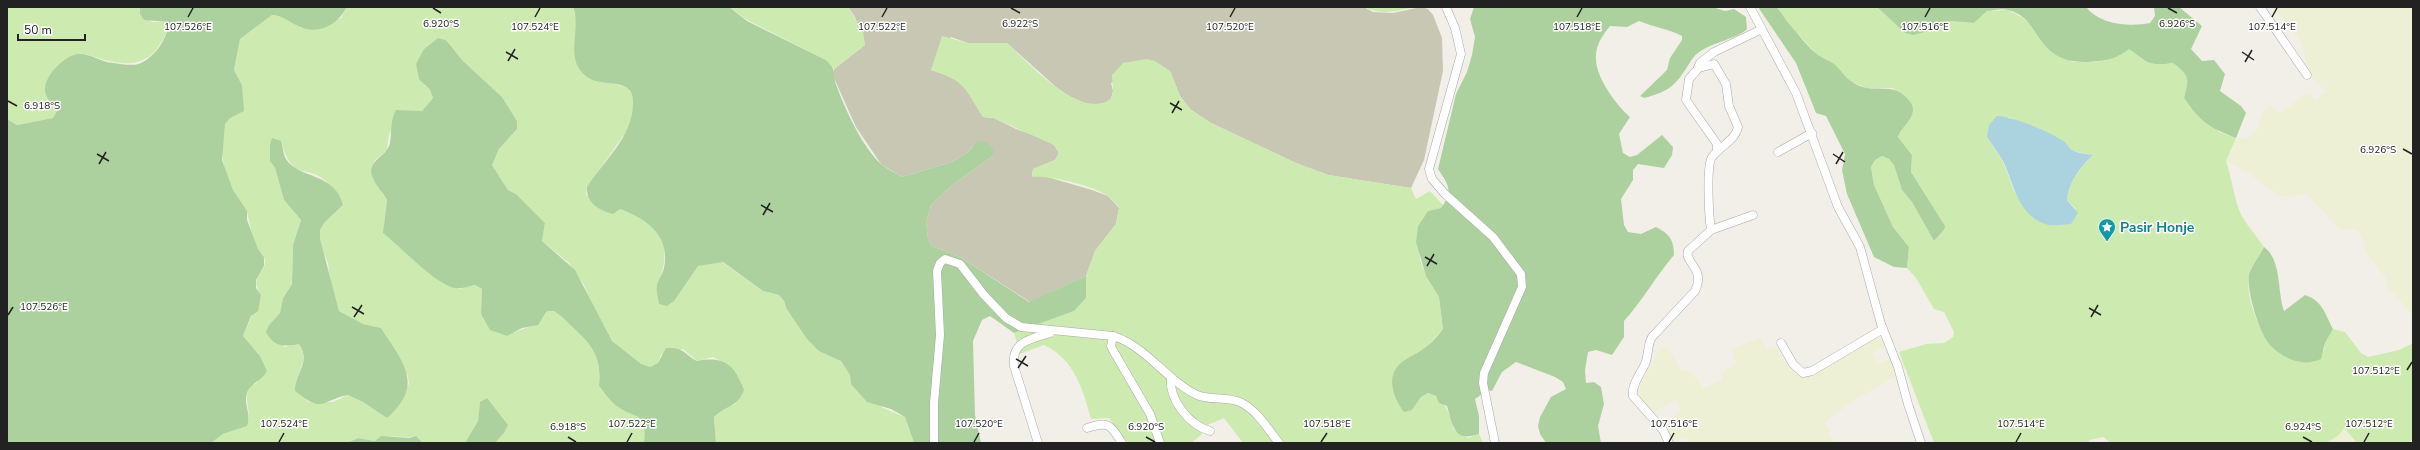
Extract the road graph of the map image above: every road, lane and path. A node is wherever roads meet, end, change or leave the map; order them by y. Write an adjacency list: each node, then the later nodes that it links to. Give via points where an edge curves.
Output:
1 (1446, 7): 24 (street, via 1455,28 1461,54 1429,169 1432,179 1445,194 1493,237 1521,274 1522,286 1484,373 1483,383)
2 (1750, 7): 4 (street)
3 (2260, 7): 6 (street)
4 (1760, 30): 5 (street, via 1714,52 1700,63); 7 (street, via 1774,50)
5 (1699, 68): 8 (street, via 1689,79 1685,98 1717,144); 8 (street, via 1710,63 1716,65 1726,84 1729,106 1738,127 1731,139)
6 (2306, 75)
7 (1812, 133): 9 (street); 12 (street, via 1838,207 1860,247)
8 (1717, 151): 11 (street, via 1708,167)
9 (1778, 152)
10 (1753, 215): 11 (street)
11 (1711, 230): 25 (street, via 1687,255 1699,273 1696,291 1650,340 1647,358 1632,392 1663,430)
12 (1883, 329): 15 (street, via 1806,372 1796,368); 26 (street, via 1898,367)
13 (1057, 330): 14 (street); 19 (street, via 1021,327 1006,318 960,264 945,259 940,263 937,271 940,335 934,403); 20 (street, via 1024,341 1016,348 1013,356)
14 (1112, 336): 16 (street, via 1134,346); 22 (street, via 1111,346 1150,414)
15 (1781, 343)
16 (1171, 378): 18 (street, via 1170,387 1184,412 1195,425); 23 (street, via 1199,396 1242,403)
17 (1087, 428): 21 (street, via 1108,424)
18 (1210, 431)
19 (934, 443)
20 (1038, 443)
21 (1122, 443)
22 (1160, 443)
23 (1279, 443)
24 (1495, 443)
25 (1669, 443)
26 (1921, 443)

